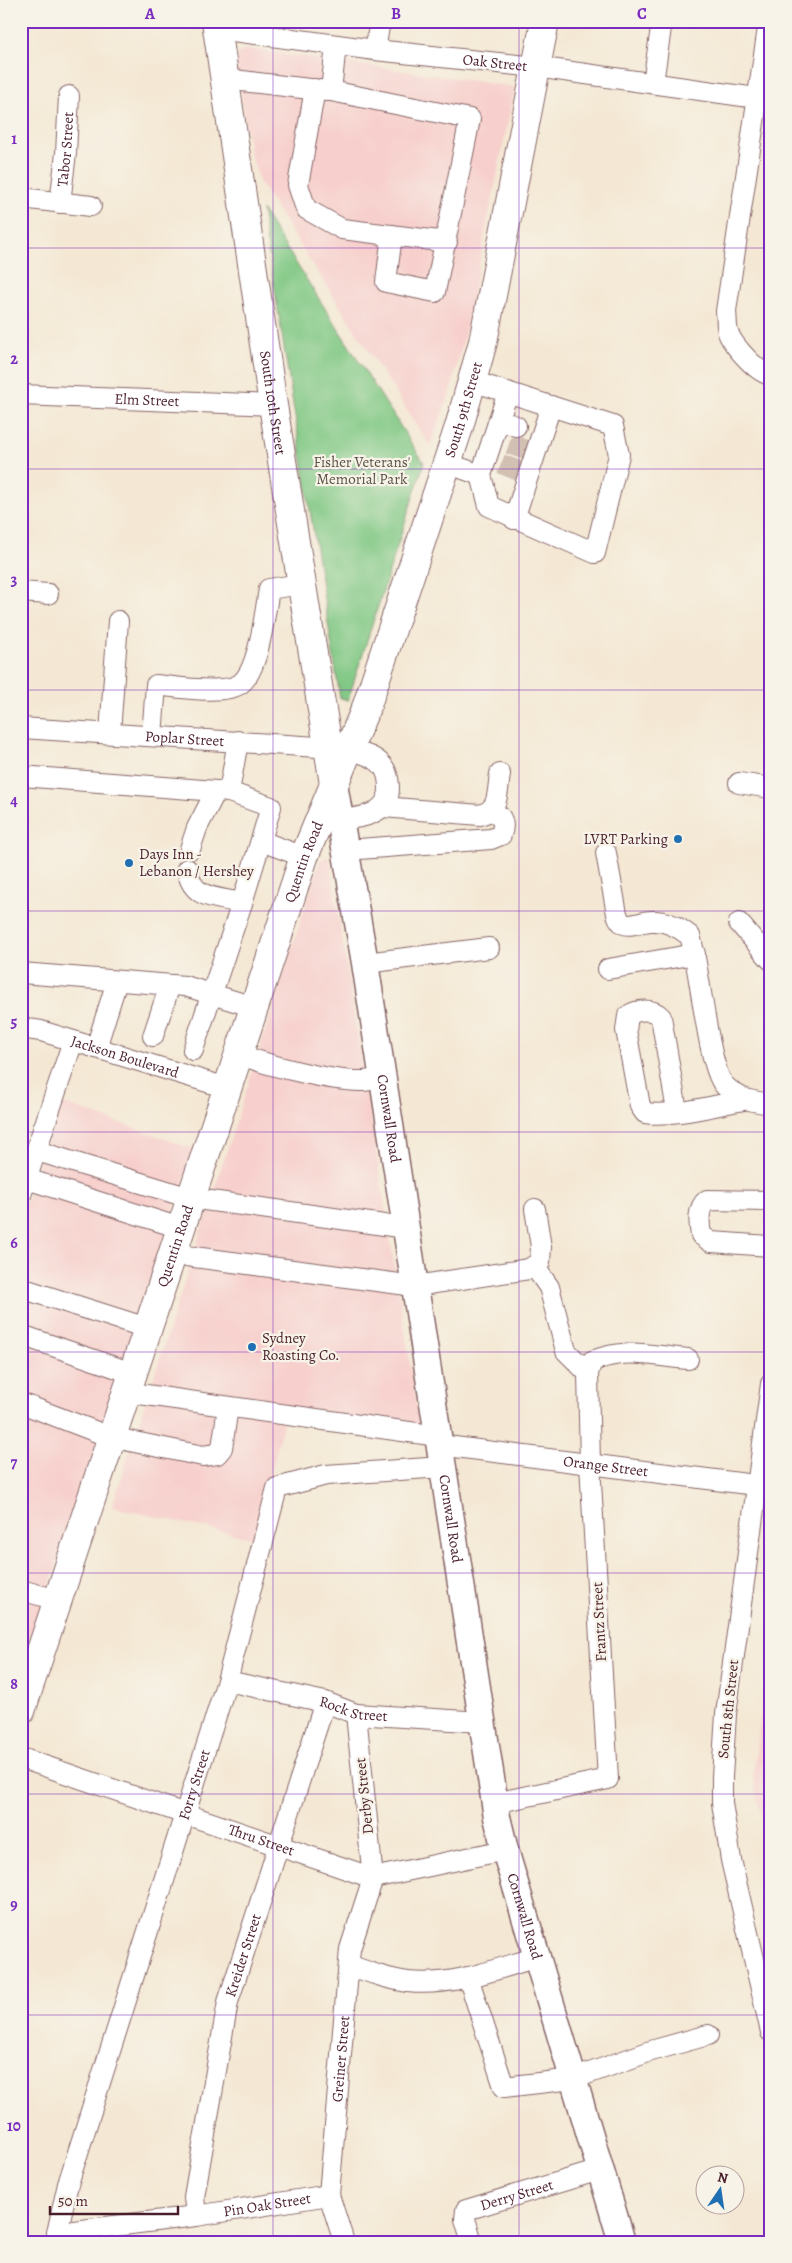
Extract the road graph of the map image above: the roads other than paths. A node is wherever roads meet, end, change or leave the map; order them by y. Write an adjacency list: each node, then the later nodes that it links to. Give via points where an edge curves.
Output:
1 (380, 21): 7 (street)
2 (545, 21): 8 (highway, South 9th Street)
3 (662, 21): 10 (street)
4 (769, 21): 13 (street)
5 (217, 25): 6 (street, Oak Street); 9 (highway, South 10th Street)
6 (336, 45): 7 (street, Oak Street); 11 (street)
7 (375, 50): 8 (street, Oak Street)
8 (536, 67): 10 (street, Oak Street); 20 (highway, South 9th Street, via 483,342)
9 (225, 79): 11 (street); 23 (highway, South 10th Street)
10 (653, 83): 13 (street, Oak Street)
11 (323, 90): 17 (street, via 298,185 306,209 342,229); 18 (street, via 470,119)
12 (69, 96): 15 (street, Tabor Street)
13 (764, 99): 19 (street, via 726,311 729,334 750,363)
14 (21, 198): 15 (street)
15 (60, 203): 16 (street)
16 (91, 206)
17 (392, 235): 18 (street); 18 (street, via 386,282 435,292)
18 (447, 242)
19 (771, 375)
20 (472, 381): 21 (street); 26 (highway, South 9th Street)
21 (508, 392): 24 (street); 25 (street)
22 (21, 395): 23 (street, Elm Street)
23 (272, 405): 29 (highway, South 10th Street)
24 (550, 406): 25 (street); 28 (street, via 612,426 619,455 596,552)
25 (519, 438): 27 (street); 27 (street)
26 (446, 464): 27 (street); 37 (highway, South 9th Street, via 367,705)
27 (503, 469): 28 (street); 28 (street, via 489,506)
28 (514, 518)
29 (301, 584): 35 (street, via 269,589 250,672 240,684 220,690 156,685); 37 (highway, South 10th Street)
30 (21, 592): 31 (street)
31 (48, 594)
32 (118, 621): 34 (street)
33 (21, 728): 34 (street, Poplar Street)
34 (110, 733): 35 (street, Poplar Street)
35 (152, 736): 36 (street, Poplar Street)
36 (238, 741): 37 (street, Poplar Street); 43 (street)
37 (338, 748): 41 (highway, South 10th Street); 44 (street, Poplar Street, via 373,758 382,764 390,781 387,801)
38 (500, 774): 45 (street)
39 (21, 776): 43 (street)
40 (739, 783): 42 (street)
41 (334, 784): 46 (highway, Quentin Road)
42 (771, 788)
43 (222, 792): 47 (street, via 271,807); 48 (street, via 197,828)
44 (383, 806): 45 (street, via 480,815); 46 (street, via 365,816)
45 (492, 811): 49 (street, via 499,814 503,829 501,835 491,839)
46 (330, 819): 49 (main road, Cornwall Road); 51 (highway, Quentin Road)
47 (261, 841): 51 (street); 53 (street)
48 (190, 849)
49 (346, 850): 58 (main road, Cornwall Road)
50 (606, 853): 56 (street, via 620,920 629,925 651,921 674,926 690,936)
51 (304, 856): 64 (highway, Quentin Road)
52 (187, 869): 53 (street, via 189,881 199,893)
53 (242, 903): 63 (street)
54 (739, 923): 57 (street)
55 (489, 948): 58 (street)
56 (695, 954): 59 (street); 73 (street, via 717,1071 724,1085)
57 (771, 960)
58 (365, 963): 71 (main road, Cornwall Road)
59 (608, 969)
60 (21, 974): 61 (street)
61 (117, 981): 62 (street); 68 (street)
62 (170, 985): 63 (street); 66 (street)
63 (210, 994): 64 (street); 69 (street)
64 (254, 1007): 70 (highway, Quentin Road)
65 (21, 1028): 67 (street, Jackson Boulevard)
66 (153, 1036)
67 (73, 1041): 68 (street, Jackson Boulevard); 76 (street)
68 (96, 1048): 72 (street, Jackson Boulevard)
69 (193, 1050)
70 (238, 1054): 71 (street, via 339,1079); 72 (highway, Quentin Road)
71 (383, 1078): 82 (main road, Cornwall Road)
72 (227, 1088): 78 (highway, Quentin Road)
73 (744, 1100): 74 (street); 75 (street)
74 (771, 1104)
75 (677, 1111): 75 (street, via 656,1115 645,1113 640,1106 626,1030 628,1016 632,1013 650,1010 661,1017)
76 (37, 1151): 77 (street); 78 (street)
77 (24, 1187): 81 (street)
78 (190, 1198): 81 (highway, Quentin Road); 82 (street)
79 (771, 1201): 83 (street, via 707,1200 699,1218 701,1235 711,1242)
80 (535, 1209): 85 (street, via 541,1247 540,1262)
81 (180, 1228): 84 (highway, Quentin Road)
82 (406, 1228): 86 (main road, Cornwall Road)
83 (771, 1246)
84 (171, 1254): 86 (street); 88 (highway, Quentin Road)
85 (534, 1266): 86 (street, via 515,1273); 91 (street, via 548,1287 566,1351)
86 (415, 1286): 97 (main road, Cornwall Road)
87 (21, 1288): 88 (street)
88 (147, 1328): 92 (highway, Quentin Road)
89 (21, 1335): 92 (street)
90 (688, 1359): 91 (street, via 612,1353 592,1360)
91 (588, 1373): 98 (street, Frantz Street)
92 (128, 1383): 95 (street); 96 (highway, Quentin Road)
93 (771, 1384): 99 (street, South 8th Street)
94 (21, 1403): 96 (street)
95 (228, 1407): 96 (street, via 222,1448 212,1456); 97 (street)
96 (110, 1437): 101 (highway, Quentin Road)
97 (440, 1449): 98 (street, Orange Street); 102 (street, Forry Street, via 277,1488); 106 (main road, Cornwall Road)
98 (590, 1464): 99 (street, Orange Street); 108 (street, Frantz Street, via 608,1779)
99 (764, 1486): 116 (street, South 8th Street, via 726,1714 722,1777 731,1860)
100 (21, 1590): 101 (street)
101 (57, 1600): 104 (highway, Quentin Road)
102 (227, 1681): 103 (street, Rock Street); 109 (street, Forry Street)
103 (325, 1702): 105 (street, Rock Street); 110 (street, Kreider Street)
104 (21, 1711)
105 (356, 1714): 106 (street, Rock Street); 112 (street, Derby Street)
106 (482, 1722): 108 (main road, Cornwall Road)
107 (21, 1758): 109 (street, Thru Street)
108 (495, 1803): 111 (main road, Cornwall Road)
109 (184, 1814): 110 (street, Thru Street); 122 (street, Forry Street, via 68,2184)
110 (278, 1846): 112 (street, Thru Street); 121 (street, Kreider Street, via 228,2002 194,2196)
111 (505, 1850): 112 (street); 113 (main road, Cornwall Road)
112 (373, 1878): 114 (street, Greiner Street, via 350,1949)
113 (537, 1957): 115 (street); 118 (main road, Cornwall Road)
114 (349, 1965): 115 (street, via 378,1976 409,1982); 120 (street, Greiner Street)
115 (468, 1977): 118 (street, via 504,2087)
116 (771, 2032)
117 (708, 2035): 118 (street)
118 (573, 2079): 119 (main road, Cornwall Road)
119 (600, 2170): 124 (street, Derry Street, via 466,2210 465,2219); 125 (main road, Cornwall Road)
120 (329, 2196): 121 (street, Pin Oak Street); 123 (street, Greiner Street)
121 (196, 2216): 122 (street, Pin Oak Street)
122 (58, 2237)
123 (344, 2242)
124 (472, 2242)
125 (622, 2242)

